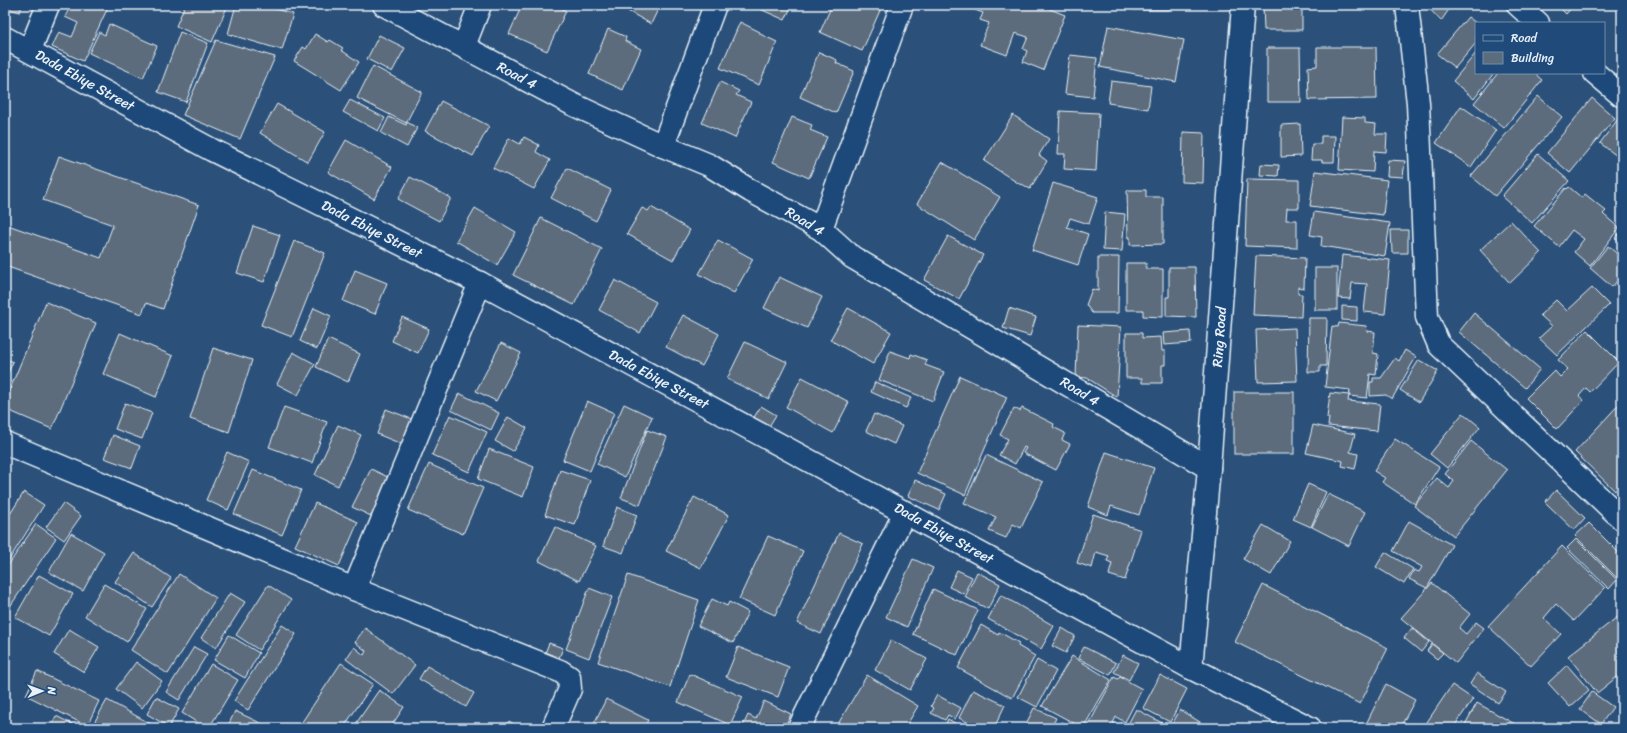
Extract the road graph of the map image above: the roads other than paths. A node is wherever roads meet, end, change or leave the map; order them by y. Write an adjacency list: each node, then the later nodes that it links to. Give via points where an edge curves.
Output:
1 (48, 5): 12 (street)
2 (384, 5): 11 (street, Road 4)
3 (480, 5): 11 (street)
4 (714, 5): 15 (street)
5 (902, 5): 16 (street)
6 (1243, 5): 19 (street, Ring Road)
7 (1407, 5): 21 (street, via 1418,103 1427,317 1439,345)
8 (1518, 5): 9 (street)
9 (1537, 22)
10 (5, 38): 12 (street, Dada Ebiye Street)
11 (464, 46): 15 (street, Road 4, via 572,104)
12 (30, 50): 17 (street, Dada Ebiye Street, via 212,150)
13 (1597, 74): 14 (street)
14 (1622, 96)
15 (663, 146): 16 (street, Road 4, via 709,165)
16 (821, 228): 19 (street, Road 4, via 852,257)
17 (480, 283): 20 (street, Dada Ebiye Street); 22 (street)
18 (5, 442): 22 (street)
19 (1209, 468): 23 (street, Ring Road)
20 (905, 512): 23 (street, Dada Ebiye Street); 24 (street)
21 (1622, 519)
22 (354, 589): 25 (street, via 569,677 570,689)
23 (1192, 668): 26 (street, Dada Ebiye Street)
24 (803, 727)
25 (552, 728)
26 (1310, 728)

